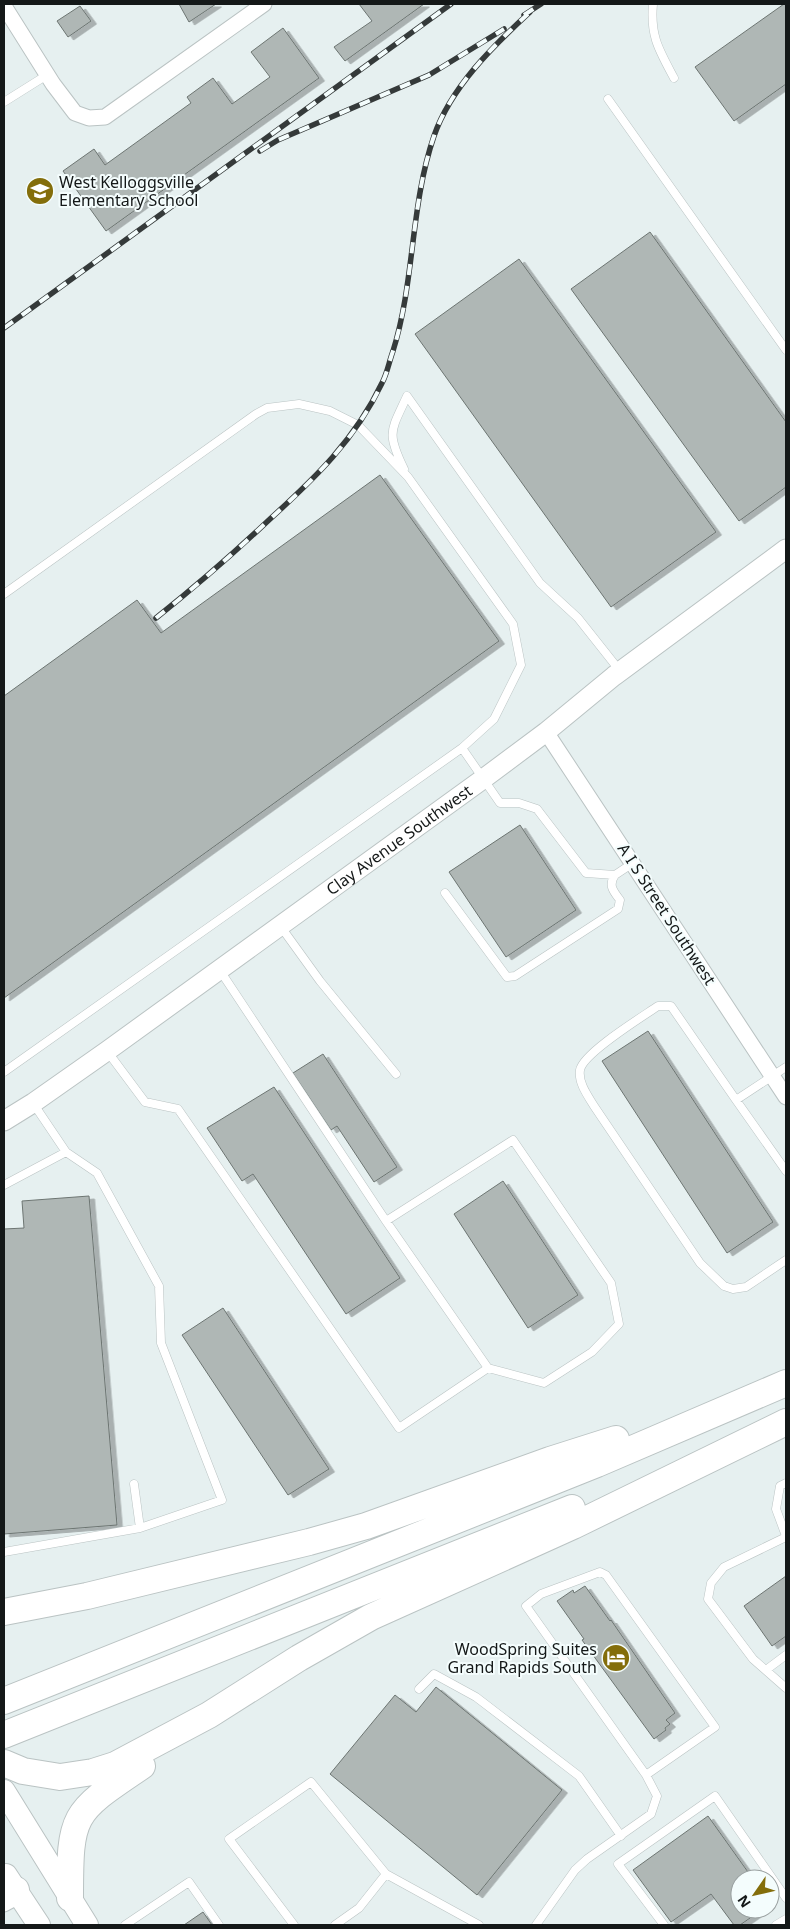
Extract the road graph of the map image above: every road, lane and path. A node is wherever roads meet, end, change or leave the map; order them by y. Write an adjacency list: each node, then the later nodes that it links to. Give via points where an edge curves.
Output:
1 (264, 4): 4 (street, via 105,117 89,118 75,113)
2 (653, 4): 5 (lane, via 651,24 656,44)
3 (4, 6): 4 (street)
4 (47, 75): 7 (lane)
5 (674, 78)
6 (608, 99): 8 (lane)
7 (4, 102)
8 (786, 350)
9 (408, 477): 11 (lane, via 358,425 344,417 315,406 299,404 267,408 234,428); 12 (lane, via 392,438 392,429 407,396 540,583 578,618); 14 (lane, via 513,624 520,664 494,719)
10 (786, 549): 12 (street, Clay Avenue Southwest)
11 (4, 594)
12 (620, 671): 13 (street, Clay Avenue Southwest)
13 (546, 732): 15 (street, Clay Avenue Southwest); 16 (street, A I S Street Southwest)
14 (462, 748): 15 (lane); 23 (lane)
15 (483, 779): 17 (lane, via 500,803 518,803 537,809 586,873); 19 (street, Clay Avenue Southwest)
16 (633, 863): 17 (lane); 25 (street, A I S Street Southwest)
17 (615, 875): 18 (lane, via 611,888 620,900 618,909 515,976 507,977)
18 (445, 893)
19 (280, 925): 20 (street, Clay Avenue Southwest); 24 (lane, via 320,981)
20 (219, 969): 21 (street, Clay Avenue Southwest); 33 (lane)
21 (107, 1051): 28 (street, Clay Avenue Southwest); 35 (lane, via 145,1102 178,1109 399,1428)
22 (786, 1066): 25 (lane)
23 (4, 1072)
24 (396, 1074)
25 (772, 1075): 26 (street, A I S Street Southwest); 27 (lane)
26 (786, 1097)
27 (736, 1100): 31 (lane); 34 (lane, via 670,1006 658,1006 588,1056 580,1069 581,1083 594,1106 700,1263 724,1286 733,1289 746,1286)
28 (33, 1103): 29 (street, Clay Avenue Southwest); 30 (lane)
29 (4, 1121)
30 (66, 1152): 32 (lane); 41 (lane, via 97,1173 159,1286 161,1343 222,1500)
31 (786, 1171)
32 (4, 1185)
33 (386, 1221): 35 (lane); 35 (lane, via 512,1140 595,1259 611,1283 619,1324 606,1338 592,1352 544,1383)
34 (786, 1260)
35 (488, 1368)
36 (777, 1388): 44 (highway, via 550,1460 349,1531); 51 (highway, via 597,1464)
37 (786, 1417): 53 (highway, via 631,1484)
38 (786, 1422): 52 (highway, via 573,1526 371,1617 274,1673)
39 (786, 1483): 42 (lane, via 780,1486 776,1509)
40 (134, 1484): 41 (lane)
41 (140, 1528): 43 (lane)
42 (786, 1537): 48 (lane, via 724,1567 711,1583 708,1599 753,1659)
43 (4, 1552)
44 (87, 1596): 45 (highway); 46 (highway)
45 (4, 1612)
46 (4, 1628)
47 (786, 1655): 48 (lane)
48 (766, 1670): 49 (lane)
49 (786, 1688)
50 (419, 1689): 57 (lane, via 434,1674 476,1696 579,1776)
51 (4, 1701)
52 (209, 1716): 54 (highway, via 104,1769 60,1777 40,1775); 60 (highway, via 99,1794 84,1810 72,1837)
53 (4, 1735)
54 (5, 1764)
55 (646, 1775): 55 (lane, via 715,1727 606,1575 600,1572 541,1594 526,1606); 57 (lane, via 656,1791 654,1809)
56 (4, 1791): 60 (main road)
57 (620, 1836): 70 (lane, via 575,1870)
58 (386, 1874): 67 (lane, via 311,1782 229,1839); 68 (lane, via 359,1908); 69 (lane)
59 (9, 1889): 63 (main road)
60 (70, 1898): 64 (main road)
61 (786, 1898): 71 (lane, via 715,1796 618,1864)
62 (786, 1918): 72 (lane)
63 (39, 1925)
64 (88, 1925)
65 (125, 1925): 66 (lane, via 189,1882)
66 (219, 1925)
67 (294, 1925)
68 (336, 1925)
69 (479, 1925)
70 (536, 1925)
71 (664, 1925)
72 (776, 1925)

